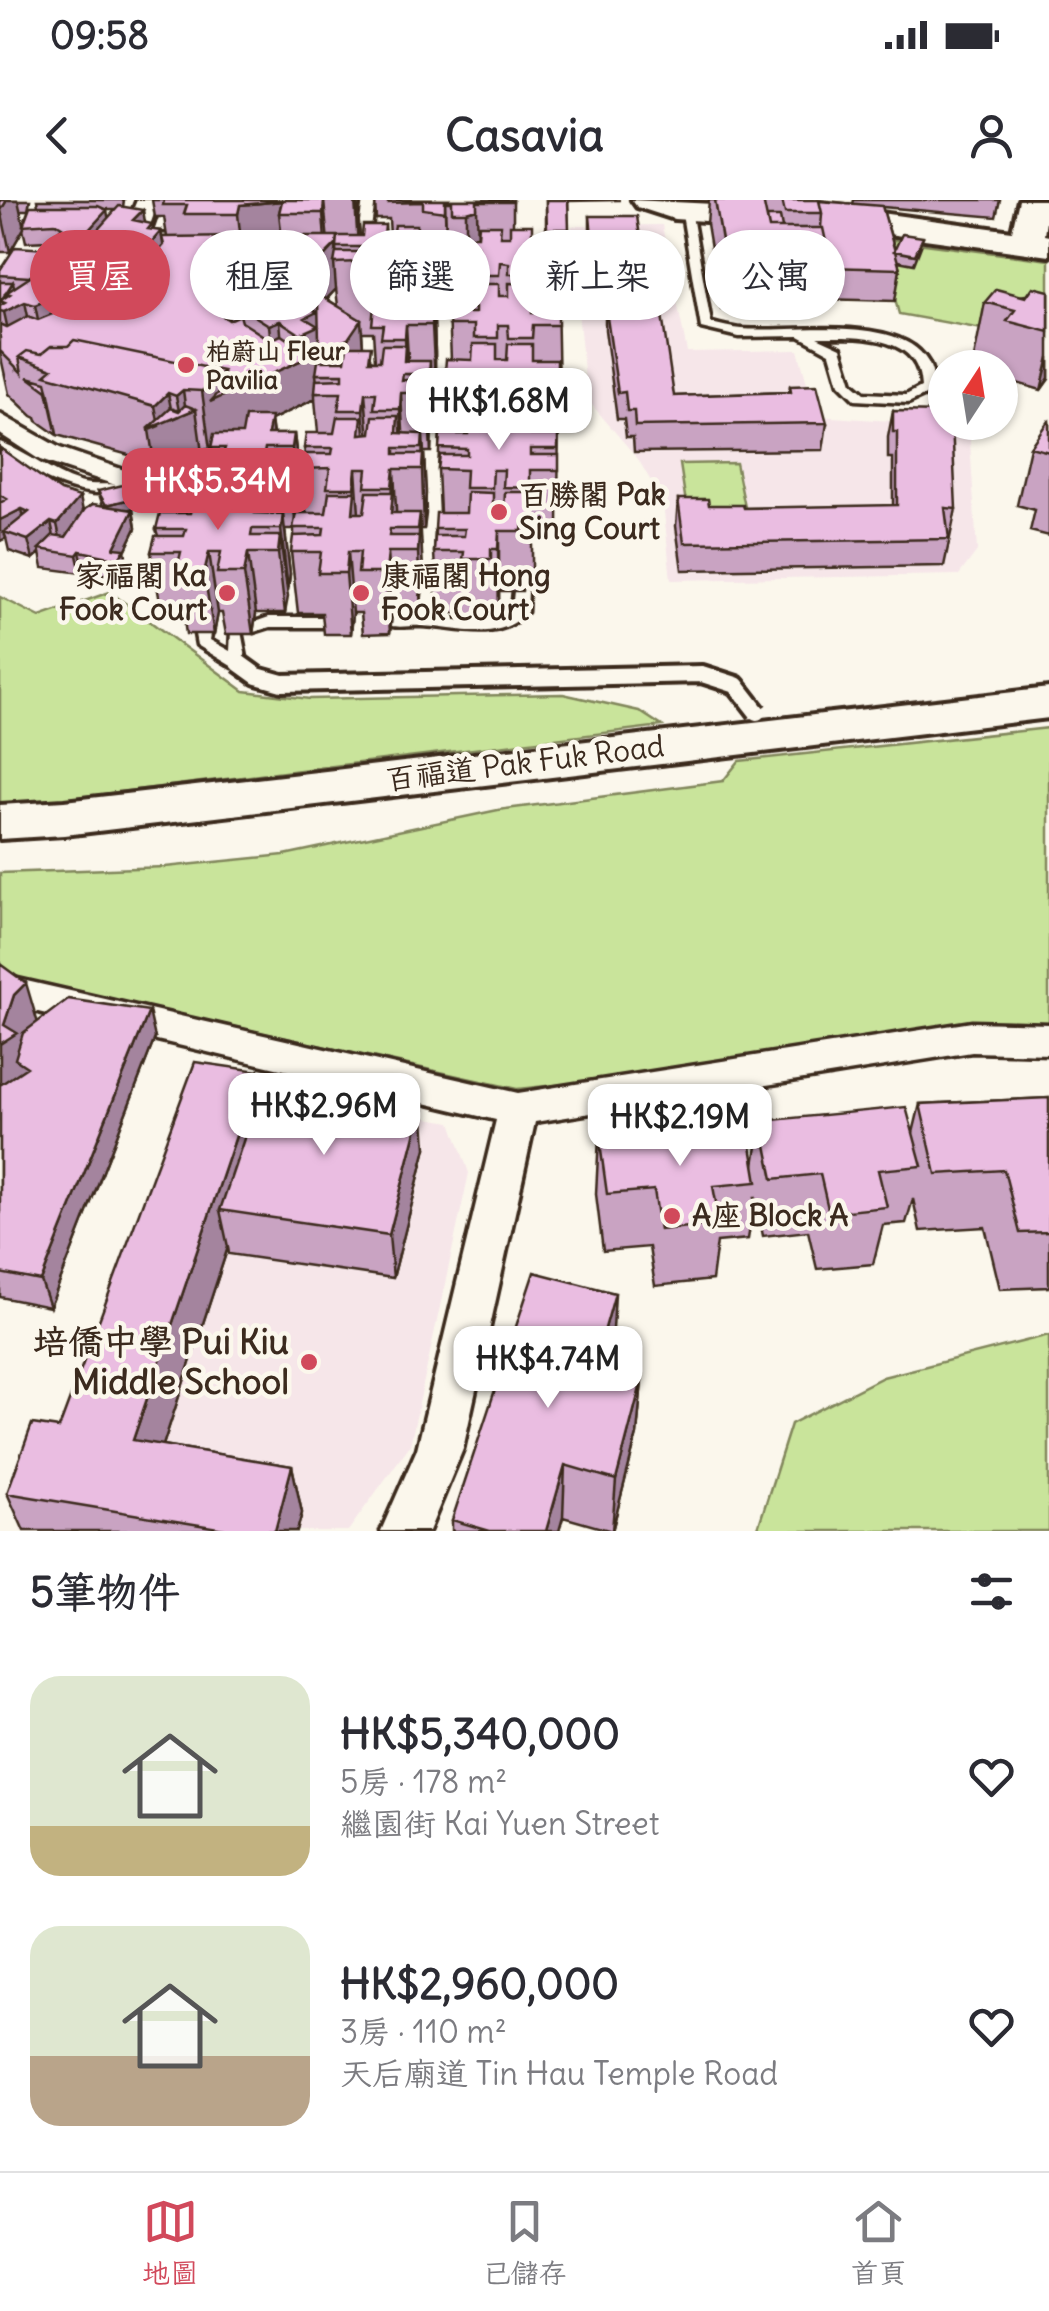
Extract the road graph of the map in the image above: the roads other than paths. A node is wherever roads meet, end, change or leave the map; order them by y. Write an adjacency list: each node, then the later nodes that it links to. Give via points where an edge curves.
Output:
1 (148, 200): 7 (street)
2 (174, 200): 10 (lane, via 160,229 192,229)
3 (369, 200): 8 (lane)
4 (648, 200): 6 (street)
5 (1036, 200): 9 (street)
6 (685, 210): 9 (street, via 873,222); 11 (lane, via 705,325)
7 (133, 230)
8 (365, 230)
9 (1038, 243)
10 (188, 244)
11 (804, 335): 11 (lane, via 902,343 919,356 927,389 908,399 860,397 846,384 836,351)
12 (0, 422): 14 (street, via 50,454)
13 (0, 446): 14 (lane, via 84,487 106,491)
14 (130, 481): 15 (street)
15 (172, 483): 16 (lane, via 202,522)
16 (198, 551)
17 (521, 591): 22 (lane, via 519,612 504,624)
18 (465, 617): 22 (lane)
19 (260, 622): 20 (lane)
20 (325, 622)
21 (391, 622): 22 (lane)
22 (430, 622)
23 (203, 634): 25 (lane, via 206,647)
24 (236, 634): 25 (lane)
25 (239, 663): 27 (lane, bridge, via 282,683 702,674 741,686)
26 (1049, 703): 27 (street, 百福道 Pak Fuk Road)
27 (762, 723): 28 (street, 百福道 Pak Fuk Road)
28 (0, 822)
29 (0, 989): 31 (street)
30 (1049, 1039): 31 (street, via 972,1037)
31 (518, 1109): 32 (street, via 440,1449)
32 (404, 1531)

